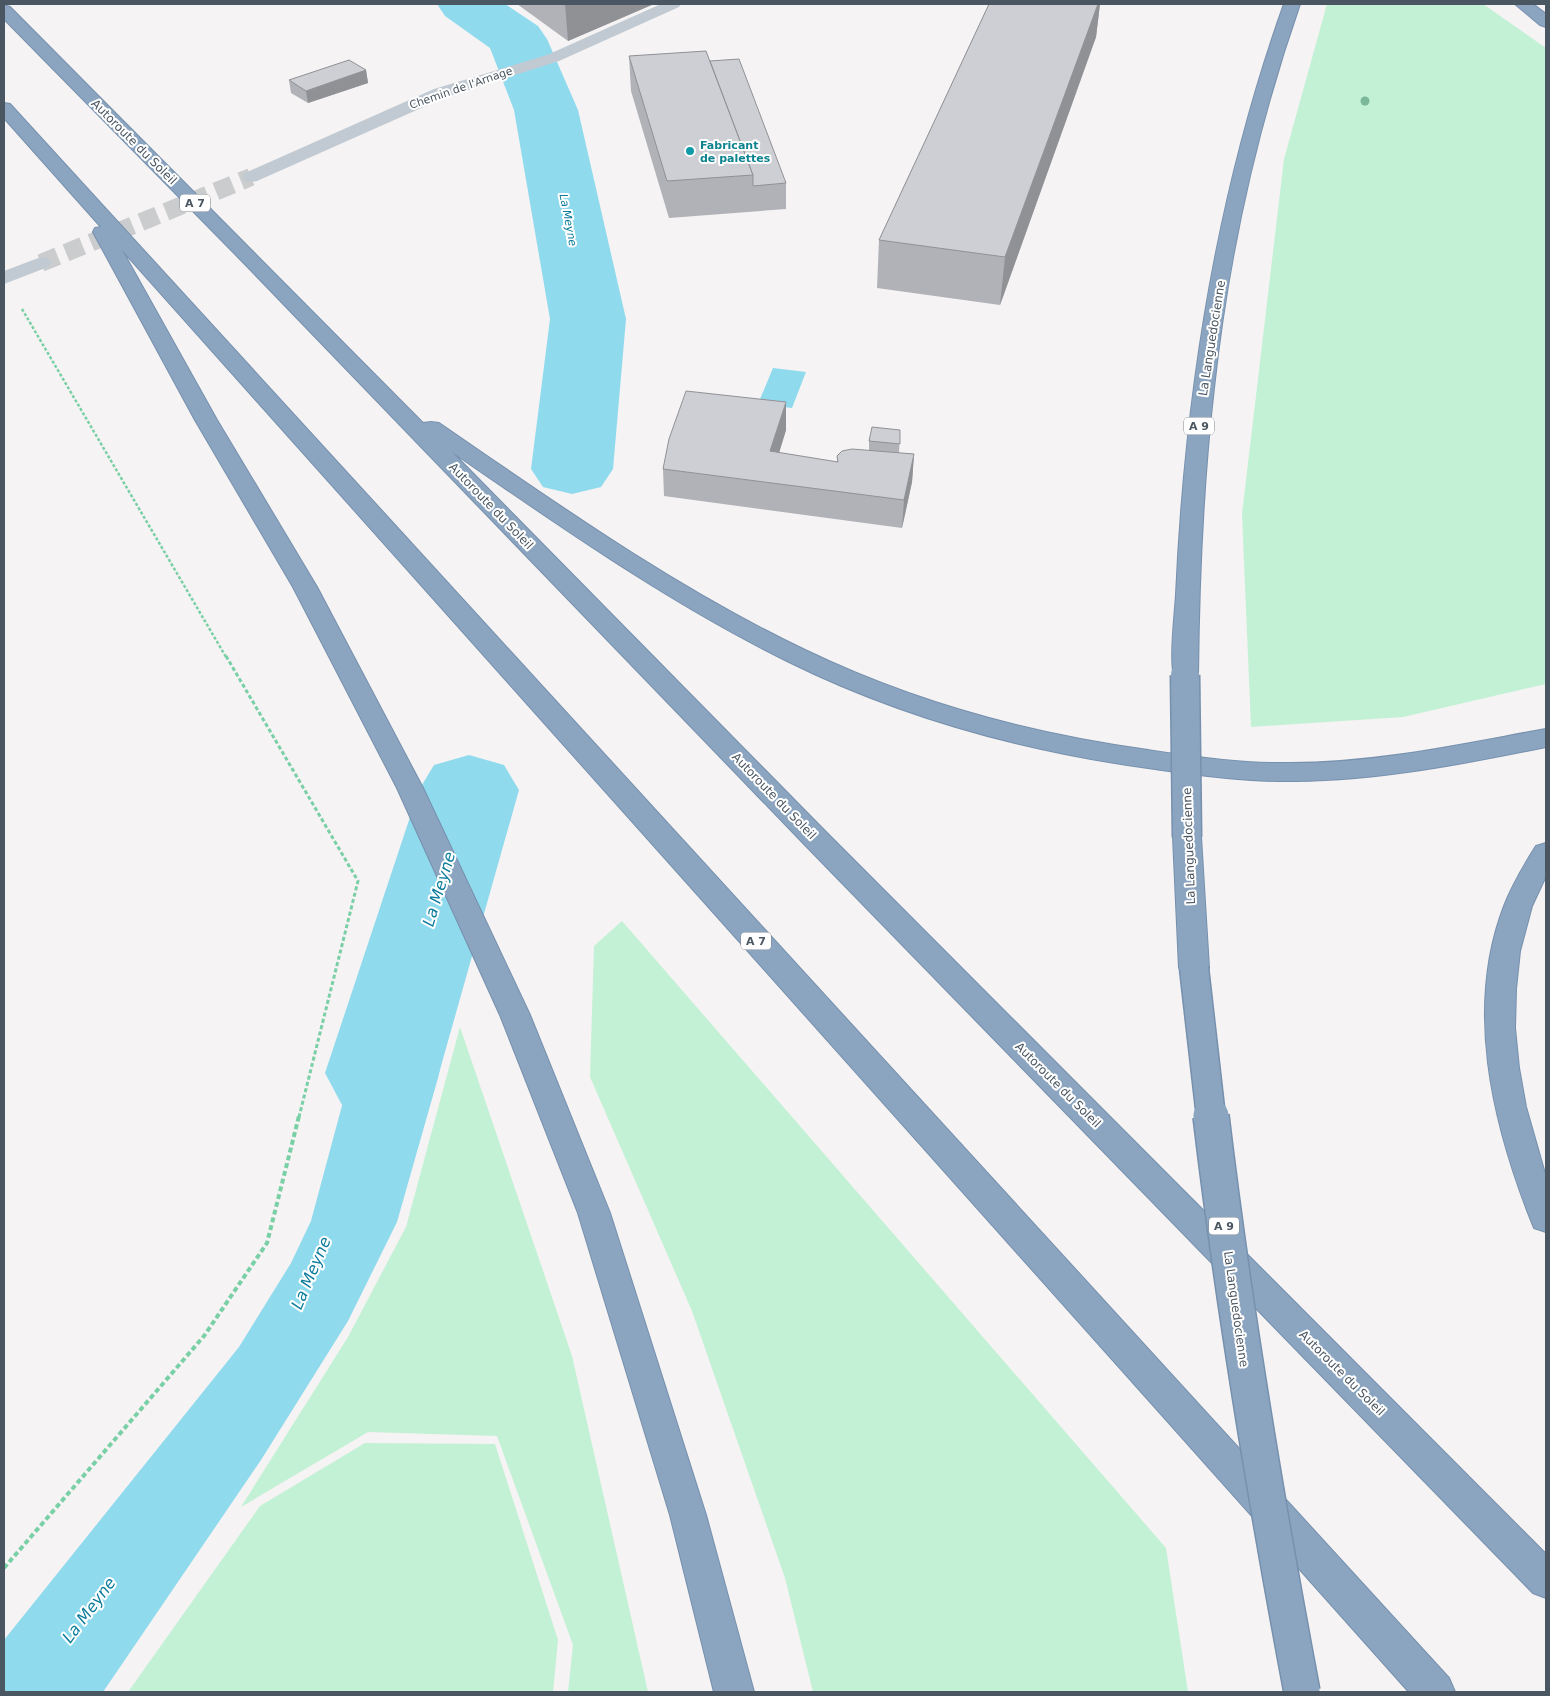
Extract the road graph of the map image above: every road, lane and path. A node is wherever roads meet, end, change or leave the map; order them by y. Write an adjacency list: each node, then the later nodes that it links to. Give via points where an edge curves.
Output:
1 (673, 4): 7 (street, Chemin de l'Arnage, via 553,58 415,103)
2 (1292, 4): 19 (highway, La Languedocienne / A 9, bridge, via 1241,180 1207,358 1192,499 1185,675 1187,837 1194,968 1210,1120 1263,1484)
3 (1523, 4): 5 (highway)
4 (4, 10): 12 (highway, Autoroute du Soleil / A 7)
5 (1546, 22)
6 (4, 108): 8 (highway, A 7)
7 (251, 177)
8 (77, 189): 18 (highway, via 305,588 410,788 515,1015 594,1213 688,1515); 20 (highway, A 7)
9 (40, 263): 10 (street)
10 (4, 278)
11 (19, 304): 16 (path, via 358,881 266,1243 204,1336)
12 (385, 398): 13 (highway, via 619,554 747,631 859,685 952,717 1055,744 1129,758 1234,770 1306,772 1381,766); 17 (highway, Autoroute du Soleil / A 7)
13 (1546, 738)
14 (1546, 853): 15 (highway, via 1515,914 1501,972 1499,1018 1504,1069 1516,1128 1532,1186)
15 (1546, 1218)
16 (4, 1568)
17 (1546, 1580)
18 (734, 1692)
19 (1302, 1692)
20 (1435, 1692)

